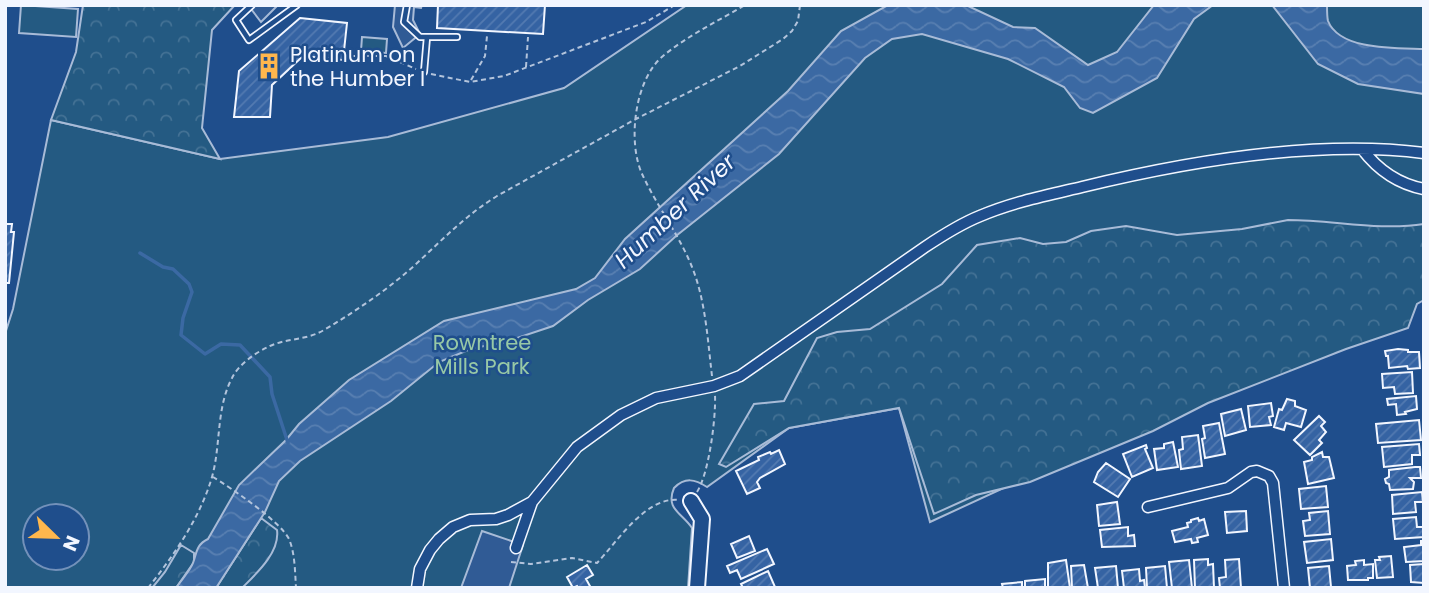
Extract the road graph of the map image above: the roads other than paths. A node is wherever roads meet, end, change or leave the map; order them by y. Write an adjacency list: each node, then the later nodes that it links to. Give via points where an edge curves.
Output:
1 (252, 5): 2 (lane, via 236,20 249,40)
2 (297, 5)
3 (407, 5): 4 (lane, via 404,22 420,37)
4 (427, 37): 5 (lane); 6 (lane)
5 (457, 37)
6 (424, 72)
7 (1362, 149): 8 (street); 9 (street, via 1406,186); 11 (street, via 1192,163 979,216 953,228 740,376 656,398 621,415 577,447)
8 (1424, 153)
9 (1424, 190)
10 (691, 501): 15 (street, via 702,519)
11 (532, 502): 13 (street); 14 (street, via 496,519 470,520 453,527 430,550)
12 (1148, 507): 16 (street, via 1228,488 1251,472 1269,475)
13 (516, 548)
14 (417, 588)
15 (697, 588)
16 (1284, 588)

